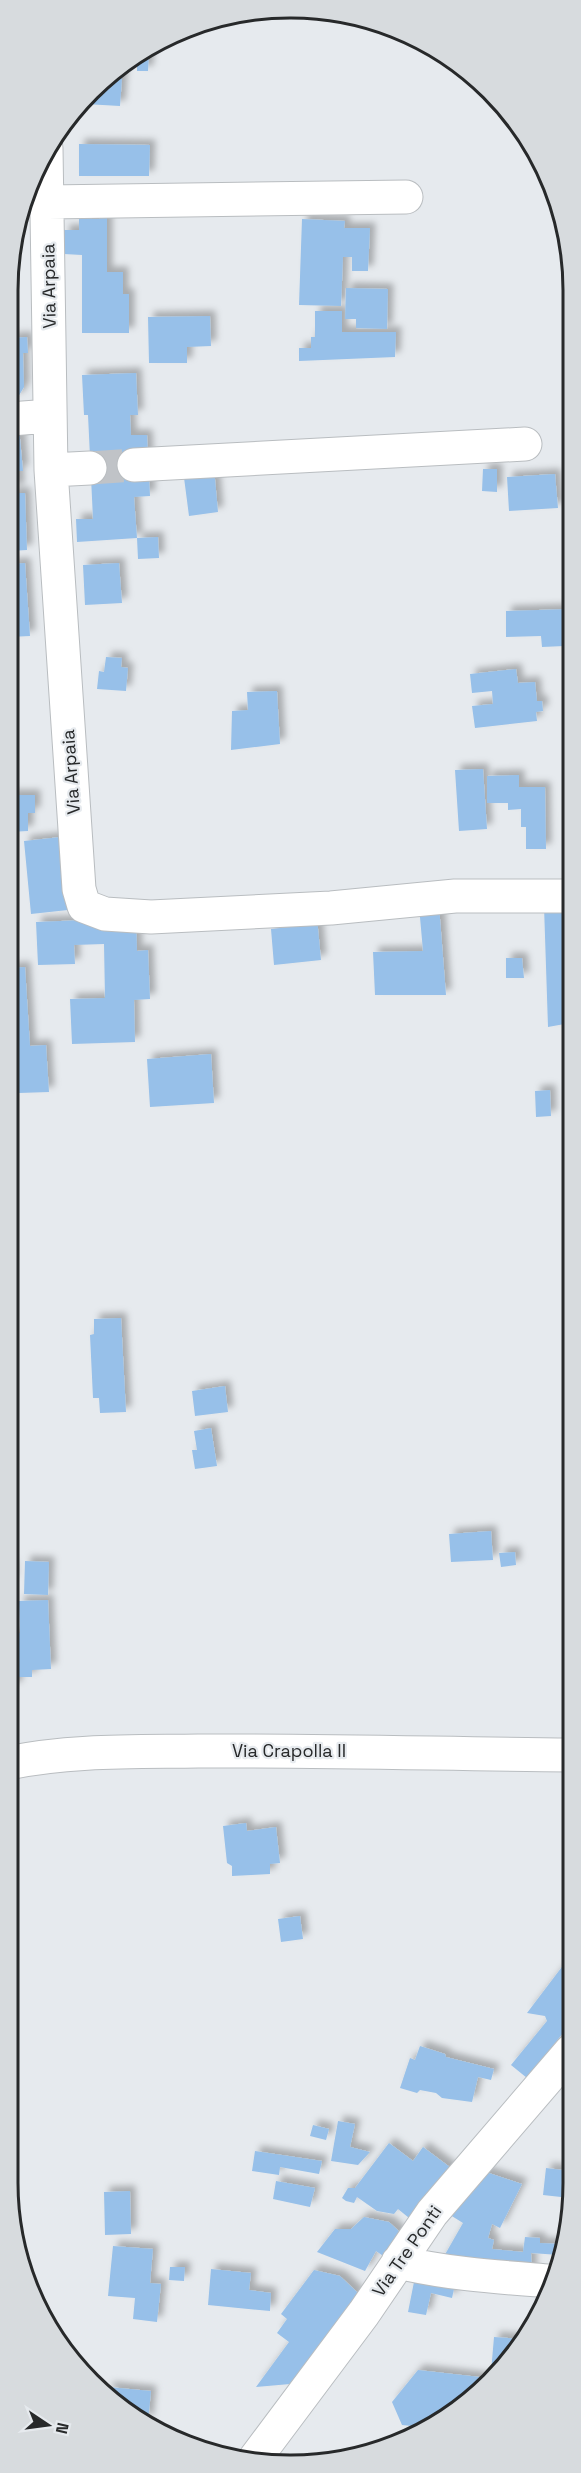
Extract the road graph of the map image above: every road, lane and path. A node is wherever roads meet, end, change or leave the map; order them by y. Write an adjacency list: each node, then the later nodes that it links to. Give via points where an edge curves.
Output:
1 (47, 169): 3 (street, Via Arpaia)
2 (406, 197): 3 (street)
3 (48, 202): 4 (street, Via Arpaia)
4 (50, 416): 5 (street); 9 (street, Via Arpaia)
5 (18, 418)
6 (525, 444): 7 (street)
7 (134, 465)
8 (90, 468): 9 (street)
9 (51, 470): 10 (street, Via Arpaia, via 79,890 84,906 105,914 151,916 331,908 455,896)
10 (563, 896)
11 (563, 1755): 12 (street, Via Crapolla II, via 308,1750 93,1753)
12 (18, 1760)
13 (563, 2060): 14 (street, Via Tre Ponti, via 432,2213)
14 (398, 2262): 15 (street, via 479,2276); 16 (street, Via Tre Ponti)
15 (545, 2281)
16 (259, 2453)

